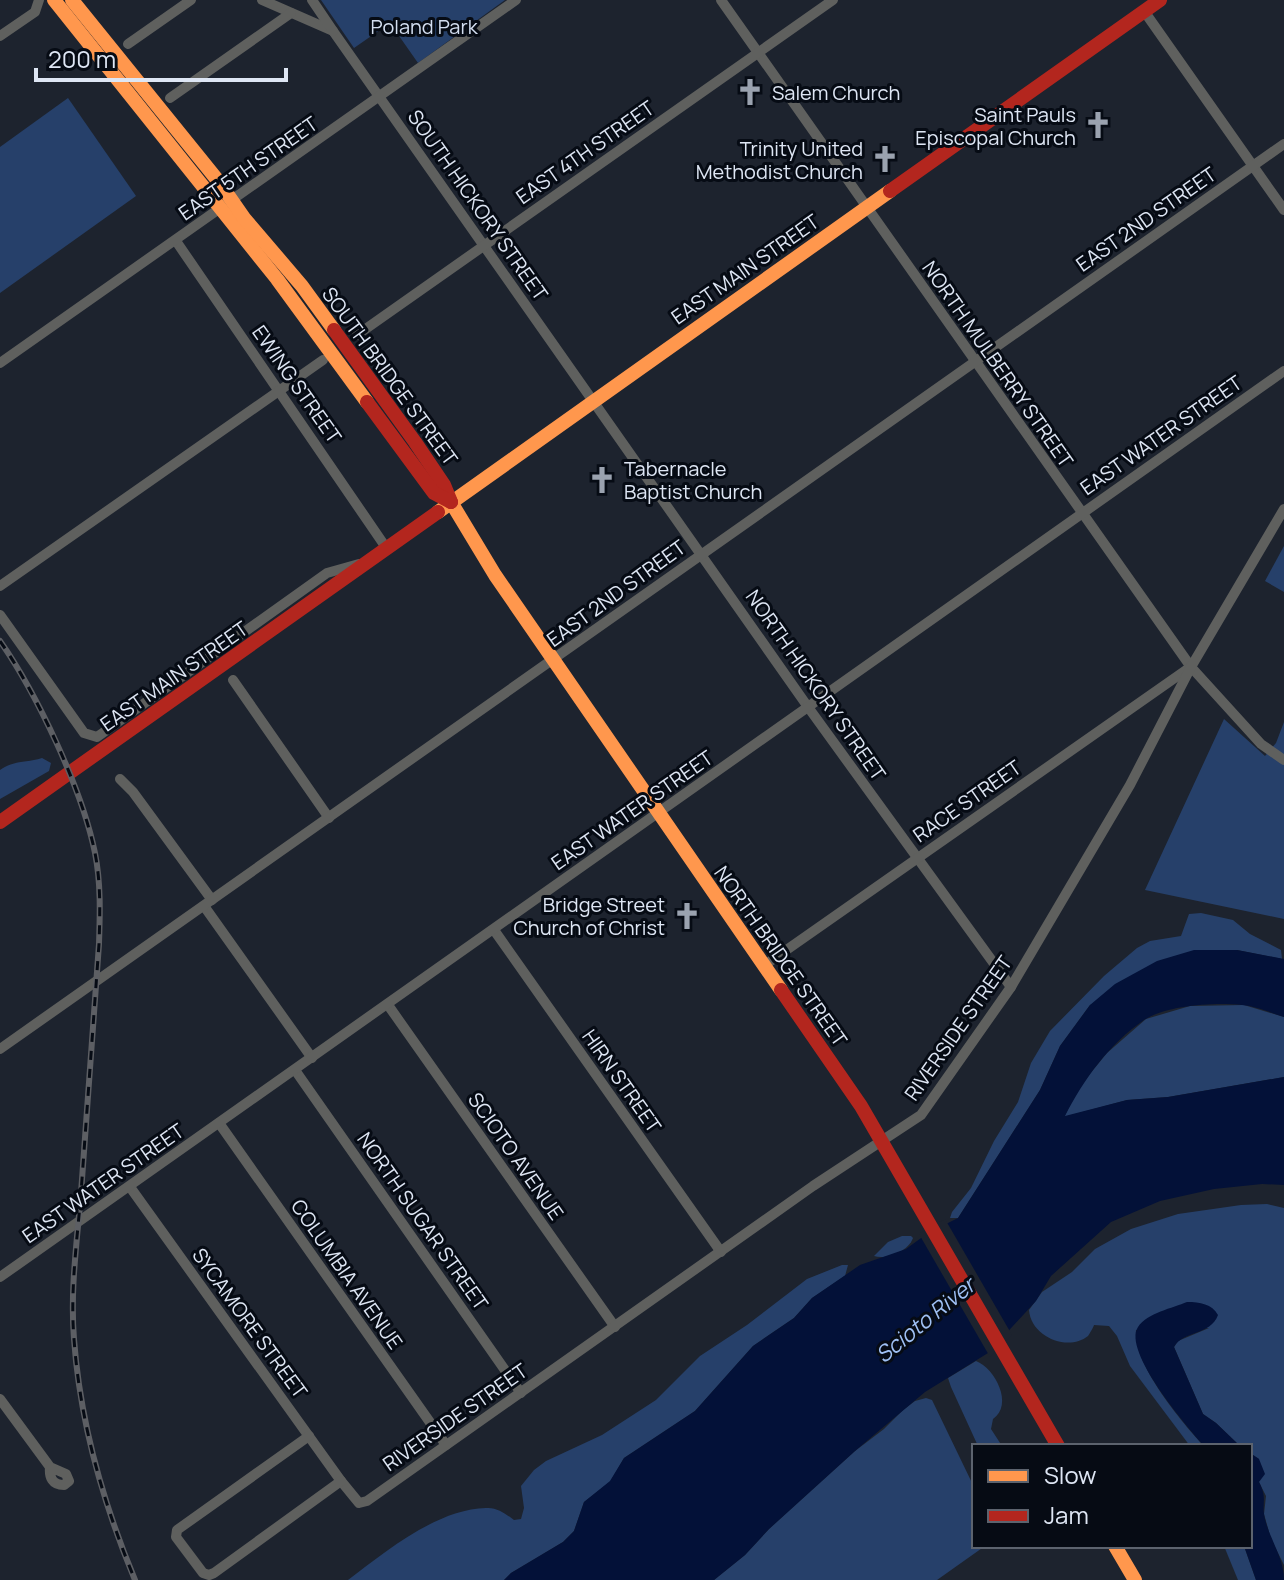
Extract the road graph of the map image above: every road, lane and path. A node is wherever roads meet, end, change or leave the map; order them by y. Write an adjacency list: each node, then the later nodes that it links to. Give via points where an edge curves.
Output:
1 (39, 0): 14 (street, via 35,12)
2 (54, 0): 21 (main road, SOUTH BRIDGE STREET)
3 (72, 0): 21 (main road, SOUTH BRIDGE STREET)
4 (191, 0): 15 (street)
5 (262, 0): 12 (street)
6 (312, 0): 13 (street, SOUTH HICKORY STREET)
7 (721, 0): 16 (street, NORTH MULBERRY STREET)
8 (833, 0): 16 (street, EAST 4TH STREET)
9 (1160, 0): 11 (main road, EAST MAIN STREET)
10 (514, 1): 17 (street, EAST 5TH STREET)
11 (1140, 6): 20 (street); 22 (main road, EAST MAIN STREET)
12 (291, 13): 13 (street); 18 (street)
13 (333, 31): 17 (street, SOUTH HICKORY STREET)
14 (0, 36)
15 (128, 44)
16 (758, 53): 22 (street, NORTH MULBERRY STREET); 25 (street, EAST 4TH STREET)
17 (380, 96): 21 (street, EAST 5TH STREET); 25 (street, SOUTH HICKORY STREET)
18 (170, 98)
19 (1284, 144): 20 (street, EAST 2ND STREET)
20 (1253, 166): 23 (street); 28 (street, EAST 2ND STREET)
21 (226, 206): 24 (street, EAST 5TH STREET); 33 (main road, SOUTH BRIDGE STREET, via 291,272)
22 (867, 208): 28 (street, NORTH MULBERRY STREET); 32 (main road, EAST MAIN STREET)
23 (1284, 210)
24 (176, 241): 29 (street, EAST 5TH STREET); 31 (street, EWING STREET)
25 (484, 244): 26 (street, EAST 4TH STREET); 32 (street, SOUTH HICKORY STREET)
26 (357, 335)
27 (323, 360): 31 (street)
28 (974, 362): 35 (street, NORTH MULBERRY STREET); 37 (street, EAST 2ND STREET)
29 (0, 363)
30 (1284, 371): 35 (street, EAST WATER STREET)
31 (280, 391): 36 (street, EWING STREET); 39 (street)
32 (593, 402): 33 (main road, EAST MAIN STREET); 37 (street, NORTH HICKORY STREET)
33 (451, 502): 36 (main road, EAST MAIN STREET); 41 (main road, NORTH BRIDGE STREET)
34 (1284, 509): 42 (street, RIVERSIDE STREET)
35 (1082, 513): 42 (street, NORTH MULBERRY STREET); 44 (street, EAST WATER STREET)
36 (387, 549): 38 (main road, EAST MAIN STREET)
37 (702, 554): 41 (street, EAST 2ND STREET); 44 (street, NORTH HICKORY STREET)
38 (369, 562): 40 (street, EAST MAIN STREET, via 327,573 92,737); 49 (main road, EAST MAIN STREET)
39 (0, 586)
40 (0, 615)
41 (554, 660): 47 (main road, NORTH BRIDGE STREET); 48 (street, EAST 2ND STREET)
42 (1191, 667): 45 (street, NORTH MULBERRY STREET, via 1261,744); 50 (street, RACE STREET); 54 (street, RIVERSIDE STREET, via 1130,785)
43 (233, 680): 48 (street)
44 (808, 707): 47 (street, EAST WATER STREET); 50 (street, NORTH HICKORY STREET)
45 (1284, 760)
46 (120, 779): 51 (street)
47 (658, 814): 52 (street, EAST WATER STREET); 53 (main road, NORTH BRIDGE STREET)
48 (329, 818): 51 (street, EAST 2ND STREET)
49 (0, 822)
50 (917, 857): 53 (street, RACE STREET); 54 (street, NORTH HICKORY STREET)
51 (208, 903): 56 (street, EAST 2ND STREET); 57 (street)
52 (494, 930): 55 (street, EAST WATER STREET); 62 (street, HIRN STREET)
53 (765, 965): 60 (main road, NORTH BRIDGE STREET)
54 (1011, 987): 60 (street, RIVERSIDE STREET, via 921,1115)
55 (388, 1005): 57 (street, EAST WATER STREET); 64 (street, SCIOTO AVENUE)
56 (0, 1049)
57 (312, 1058): 58 (street, EAST WATER STREET)
58 (295, 1070): 59 (street, EAST WATER STREET); 65 (street, NORTH SUGAR STREET)
59 (219, 1123): 61 (street, EAST WATER STREET); 69 (street, COLUMBIA AVENUE)
60 (882, 1141): 62 (street, RIVERSIDE STREET); 68 (main road, NORTH BRIDGE STREET)
61 (130, 1187): 63 (street, EAST WATER STREET); 67 (street, SYCAMORE STREET)
62 (721, 1252): 64 (street, RIVERSIDE STREET)
63 (0, 1277)
64 (615, 1327): 65 (street, RIVERSIDE STREET)
65 (521, 1393): 69 (street, RIVERSIDE STREET)
66 (0, 1399): 70 (street)
67 (309, 1436): 71 (street, SYCAMORE STREET); 71 (street, via 177,1530 176,1537 209,1575)
68 (1057, 1444)
69 (446, 1445): 71 (street, RIVERSIDE STREET, via 363,1503)
70 (50, 1467)
71 (341, 1481)
72 (1116, 1548): 73 (main road)
73 (1135, 1580)

